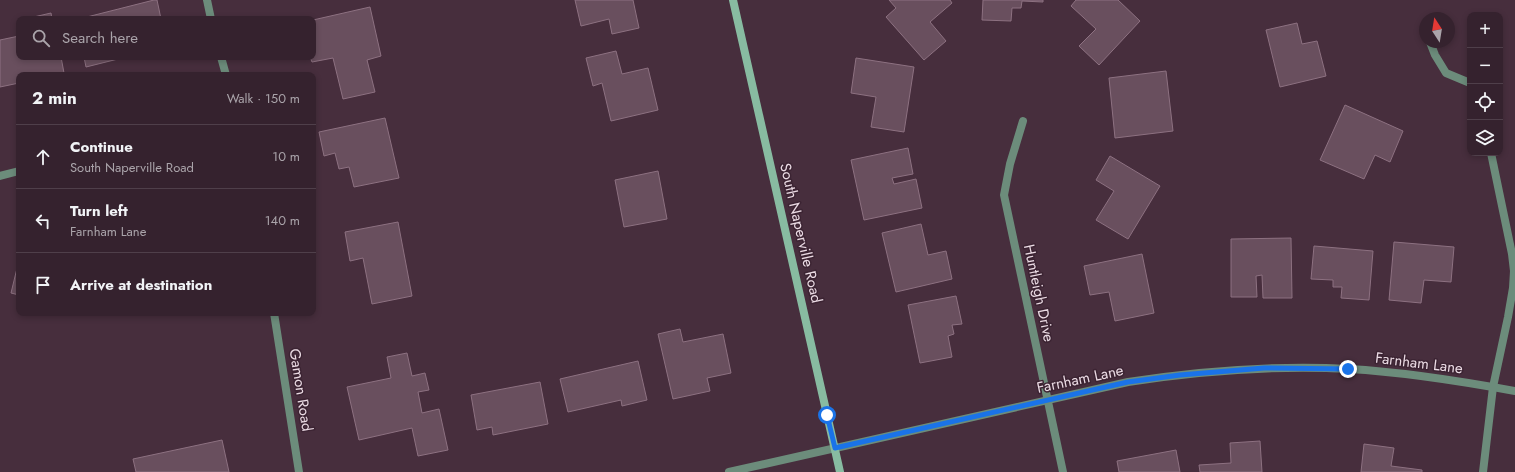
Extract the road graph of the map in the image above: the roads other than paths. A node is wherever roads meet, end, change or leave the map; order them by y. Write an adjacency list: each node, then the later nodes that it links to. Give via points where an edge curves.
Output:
1 (207, 0): 3 (street)
2 (733, 0): 16 (main road, South Naperville Road)
3 (210, 16)
4 (1432, 48): 7 (street, via 1446,73)
5 (222, 60): 6 (street)
6 (225, 72)
7 (1467, 82)
8 (1023, 121): 15 (street, Huntleigh Drive, via 1004,195)
9 (1492, 156): 13 (street, via 1514,271 1508,317)
10 (16, 172): 11 (street)
11 (0, 176)
12 (274, 316): 17 (street, Gamon Road)
13 (1493, 387): 14 (street, Farnham Lane); 15 (street, Farnham Lane, via 1405,374 1348,369 1264,368 1135,381); 21 (street)
14 (1515, 391)
15 (1048, 400): 16 (street, Farnham Lane); 20 (street, Huntleigh Drive)
16 (835, 448): 18 (street, Farnham Lane); 19 (main road, South Naperville Road)
17 (299, 472)
18 (729, 472)
19 (840, 472)
20 (1063, 472)
21 (1483, 472)

